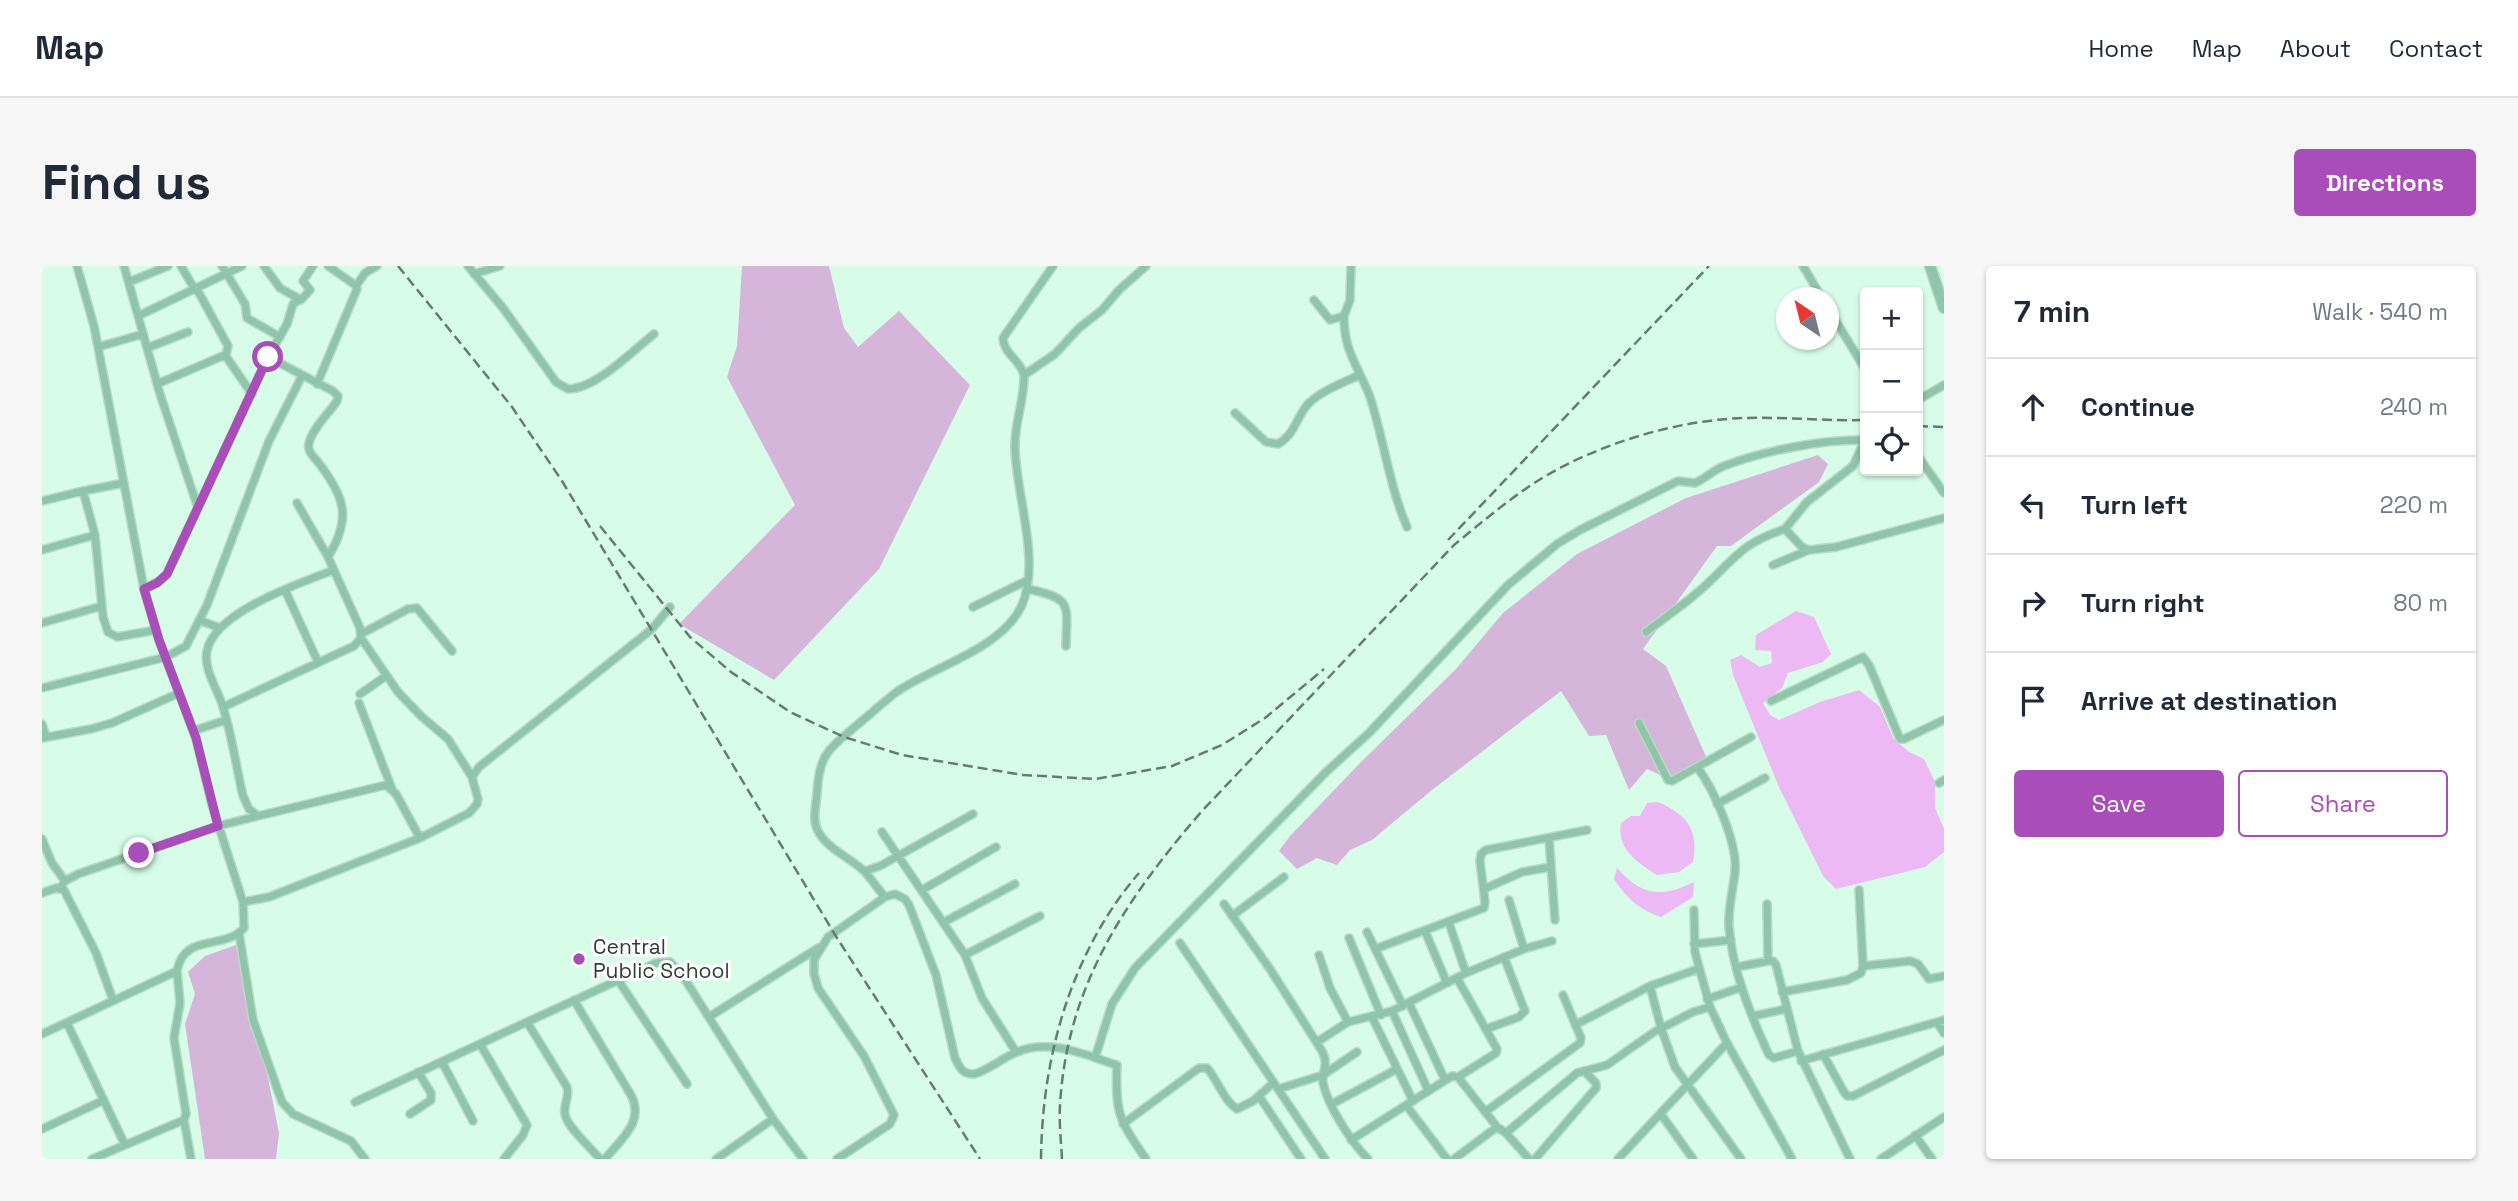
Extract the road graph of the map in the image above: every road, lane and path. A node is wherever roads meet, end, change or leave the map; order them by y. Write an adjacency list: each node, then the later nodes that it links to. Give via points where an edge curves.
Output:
1 (77, 266): 34 (street)
2 (124, 266): 20 (street)
3 (168, 266): 20 (street)
4 (181, 266): 23 (street)
5 (222, 266): 18 (street)
6 (242, 266): 18 (street)
7 (264, 266): 24 (street, via 280,288)
8 (313, 266): 24 (street, via 303,281 310,290)
9 (328, 266): 21 (street)
10 (377, 266): 21 (street)
11 (468, 266): 19 (street)
12 (500, 266): 19 (street)
13 (1053, 266): 39 (street, via 1003,338 1004,348)
14 (1146, 266): 39 (street, via 1055,355)
15 (1352, 266): 28 (street)
16 (1803, 266): 22 (street)
17 (1930, 266): 26 (street)
18 (227, 274): 23 (street); 33 (street, via 245,304 247,318)
19 (474, 274): 32 (street, via 556,382 568,389 604,374)
20 (129, 282): 27 (street)
21 (356, 286): 43 (street)
22 (1815, 287)
23 (195, 290): 27 (street); 36 (street, via 228,346)
24 (299, 300): 33 (street, via 293,304)
25 (1314, 300): 28 (street, via 1330,320)
26 (1944, 308)
27 (138, 316): 31 (street)
28 (1344, 316): 40 (street, via 1346,342)
29 (1839, 325): 38 (street)
30 (188, 332): 35 (street)
31 (143, 334): 34 (street); 35 (street)
32 (654, 334)
33 (280, 337): 37 (street)
34 (98, 347): 51 (street)
35 (147, 348): 42 (street)
36 (226, 355): 42 (street); 45 (street)
37 (268, 357): 41 (street); 45 (street)
38 (1860, 361)
39 (1024, 374): 66 (street, via 1015,449 1030,561)
40 (1359, 375): 47 (street, via 1308,404 1288,436 1278,443 1266,442); 58 (street, via 1370,397 1390,481)
41 (302, 376): 43 (street); 73 (street, via 269,441)
42 (157, 384): 56 (street)
43 (317, 384): 63 (street, via 338,398 309,445 338,493 344,517 339,540)
44 (1944, 384): 46 (street)
45 (252, 394): 56 (street)
46 (1923, 397)
47 (1235, 413)
48 (1860, 440): 187 (street, via 1785,450 1719,468 1695,484 1678,481 1580,530 1532,564 1135,968 1112,1004)
49 (1860, 451): 59 (street, via 1853,466 1807,502)
50 (1923, 463): 53 (street)
51 (124, 483): 52 (street); 67 (street)
52 (83, 491): 54 (street); 60 (street)
53 (1944, 493)
54 (42, 501)
55 (297, 503): 63 (street)
56 (197, 505): 67 (street, via 167,574)
57 (1944, 518): 62 (street)
58 (1407, 527)
59 (1785, 528): 62 (street); 77 (street, via 1741,549 1695,594)
60 (95, 536): 61 (street); 70 (street)
61 (42, 550)
62 (1809, 550): 64 (street)
63 (328, 557): 65 (street)
64 (1773, 565)
65 (334, 570): 69 (street); 78 (street)
66 (1028, 580): 68 (street); 72 (street)
67 (144, 589): 76 (street)
68 (1027, 589): 79 (street, via 1063,602); 113 (street, via 1011,622 991,639 898,691 821,761 816,827 825,841)
69 (285, 590): 75 (street); 82 (street)
70 (102, 606): 74 (street); 76 (street, via 111,635)
71 (670, 607): 98 (street, via 652,629)
72 (973, 607)
73 (199, 620): 75 (street); 81 (street, via 186,646)
74 (42, 623)
75 (220, 628): 89 (street, via 209,642 206,657)
76 (156, 630): 81 (street)
77 (1646, 632)
78 (361, 636): 80 (street, via 417,607); 82 (street, via 354,646); 83 (street)
79 (1066, 646)
80 (453, 651)
81 (166, 657): 84 (street); 85 (street)
82 (318, 662): 89 (street)
83 (386, 676): 86 (street); 98 (street, via 448,740)
84 (42, 688)
85 (179, 693): 94 (street); 95 (street, via 112,723)
86 (360, 694)
87 (1770, 701): 91 (street, via 1863,657 1900,739)
88 (359, 703): 100 (street)
89 (223, 707): 90 (street)
90 (226, 720): 94 (street); 103 (street, via 243,796)
91 (1944, 720)
92 (1639, 723): 97 (street, via 1668,780)
93 (42, 724): 95 (street)
94 (193, 731): 104 (street)
95 (44, 737)
96 (1751, 737): 97 (street)
97 (1697, 767): 101 (street)
98 (472, 777): 107 (street, via 478,799 474,809)
99 (1765, 778): 101 (street)
100 (391, 789): 103 (street, via 376,786); 107 (street)
101 (1717, 804): 136 (street, via 1735,858)
102 (974, 814): 111 (street)
103 (258, 816): 104 (street)
104 (218, 826): 115 (street, via 78,874); 123 (street)
105 (1587, 830): 108 (street)
106 (882, 832): 111 (street)
107 (419, 838): 123 (street, via 289,890)
108 (1549, 838): 112 (street); 117 (street, via 1486,850 1480,861)
109 (42, 839): 115 (street)
110 (996, 847): 118 (street)
111 (898, 855): 113 (street); 118 (street)
112 (1550, 867): 117 (street, via 1522,872); 129 (street)
113 (864, 871): 121 (street)
114 (1284, 877): 128 (street)
115 (62, 884): 120 (street); 160 (street)
116 (1015, 884): 130 (street)
117 (1484, 889): 131 (street, via 1484,908)
118 (922, 890): 130 (street)
119 (1859, 890): 147 (street)
120 (42, 893)
121 (885, 897): 140 (street, via 833,932); 184 (street, via 895,894 905,899 914,916 936,975 961,1070 966,1074 982,1072)
122 (1509, 900): 141 (street)
123 (243, 902): 134 (street, via 244,928)
124 (1224, 904): 128 (street)
125 (1767, 904): 146 (street)
126 (1693, 910): 139 (street)
127 (1040, 916): 144 (street)
128 (1232, 916): 179 (street)
129 (1555, 920)
130 (944, 922): 144 (street)
131 (1449, 923): 132 (street); 151 (street)
132 (1425, 931): 142 (street); 155 (street)
133 (1367, 932): 142 (street)
134 (239, 933): 150 (street, via 187,951); 219 (street, via 253,1020 282,1102 293,1114 351,1141)
135 (1349, 937): 166 (street)
136 (1731, 940): 139 (street); 148 (street)
137 (1552, 941): 141 (street)
138 (1180, 943): 198 (street)
139 (1694, 944): 149 (street)
140 (821, 946): 168 (street); 227 (street, via 814,960 818,988 864,1056 894,1115 890,1124)
141 (1524, 948): 145 (street)
142 (1376, 949): 163 (street)
143 (1319, 954): 173 (street)
144 (965, 955): 184 (street, via 982,998)
145 (1504, 957): 151 (street); 176 (street, via 1525,1011)
146 (1768, 961): 148 (street); 158 (street, via 1776,965)
147 (1863, 966): 152 (street, via 1910,961 1929,979); 158 (street, via 1857,976)
148 (1737, 967): 157 (street)
149 (1698, 969): 156 (street); 162 (street)
150 (177, 971): 160 (street); 210 (street, via 180,1003 174,1038)
151 (1466, 973): 153 (street)
152 (1944, 976)
153 (1457, 978): 155 (street); 176 (street)
154 (618, 980): 161 (street); 168 (street, via 656,963 670,962); 196 (street)
155 (1447, 983): 163 (street)
156 (1650, 986): 174 (street); 175 (street)
157 (1742, 987): 162 (street); 167 (street)
158 (1782, 992): 164 (street)
159 (1563, 995): 174 (street)
160 (113, 1000): 172 (street)
161 (574, 1000): 171 (street); 224 (street, via 636,1107 631,1127)
162 (1709, 1003): 175 (street); 180 (street)
163 (1406, 1004): 165 (street); 195 (street)
164 (1786, 1009): 167 (street); 183 (street)
165 (1392, 1011): 166 (street); 199 (street)
166 (1381, 1015): 169 (street)
167 (1753, 1016): 183 (street, via 1769,1055 1774,1058)
168 (709, 1017): 209 (street)
169 (1371, 1017): 173 (street); 190 (street)
170 (1941, 1021): 177 (street); 186 (street)
171 (527, 1022): 181 (street); 224 (street, via 567,1087 566,1119)
172 (66, 1023): 178 (street); 201 (street)
173 (1349, 1023): 179 (street)
174 (1575, 1024): 205 (street, via 1581,1038 1575,1048)
175 (1661, 1028): 191 (street, via 1607,1065); 197 (street, via 1672,1060)
176 (1486, 1029): 194 (street, via 1496,1053)
177 (1944, 1033)
178 (42, 1034)
179 (1317, 1042): 193 (street, via 1327,1064)
180 (1727, 1043): 197 (street); 238 (street)
181 (480, 1044): 189 (street); 223 (street, via 527,1125)
182 (1944, 1050): 186 (street, via 1847,1097)
183 (1798, 1051): 188 (street)
184 (1016, 1052): 187 (street, via 1054,1046)
185 (1357, 1052): 193 (street)
186 (1823, 1054): 188 (street)
187 (1095, 1058): 212 (street, via 1117,1065 1117,1106)
188 (1801, 1061): 239 (street)
189 (442, 1062): 192 (street); 211 (street)
190 (1397, 1069): 203 (street); 204 (street)
191 (1584, 1070): 215 (street); 235 (street, via 1596,1088)
192 (418, 1072): 202 (street); 206 (street, via 431,1100)
193 (1323, 1075): 198 (street); 204 (street)
194 (1458, 1077): 195 (street); 205 (street)
195 (1445, 1080): 199 (street)
196 (687, 1084)
197 (1688, 1084): 207 (street); 237 (street)
198 (1275, 1086): 200 (street); 230 (street)
199 (1428, 1090): 203 (street)
200 (1259, 1096): 212 (street, via 1237,1109 1207,1068 1199,1068); 229 (street)
201 (102, 1101): 214 (street); 218 (street)
202 (355, 1102)
203 (1409, 1103): 217 (street); 232 (street)
204 (1332, 1104): 217 (street)
205 (1485, 1112): 213 (street)
206 (410, 1114)
207 (1658, 1116): 220 (street); 236 (street)
208 (1944, 1117): 216 (street)
209 (773, 1119): 225 (street); 226 (street)
210 (184, 1120): 218 (street); 222 (street)
211 (473, 1121)
212 (1123, 1124): 228 (street)
213 (1497, 1126): 215 (street); 233 (street)
214 (42, 1129)
215 (1506, 1133): 234 (street)
216 (1915, 1135): 240 (street); 241 (street)
217 (1351, 1140): 231 (street)
218 (125, 1145): 221 (street)
219 (362, 1157)
220 (1622, 1157)
221 (92, 1159)
222 (191, 1159)
223 (504, 1159)
224 (603, 1159)
225 (716, 1159)
226 (803, 1159)
227 (837, 1159)
228 (1146, 1159)
229 (1301, 1159)
230 (1325, 1159)
231 (1368, 1159)
232 (1447, 1159)
233 (1454, 1159)
234 (1529, 1159)
235 (1535, 1159)
236 (1693, 1159)
237 (1741, 1159)
238 (1792, 1159)
239 (1850, 1159)
240 (1881, 1159)
241 (1932, 1159)

